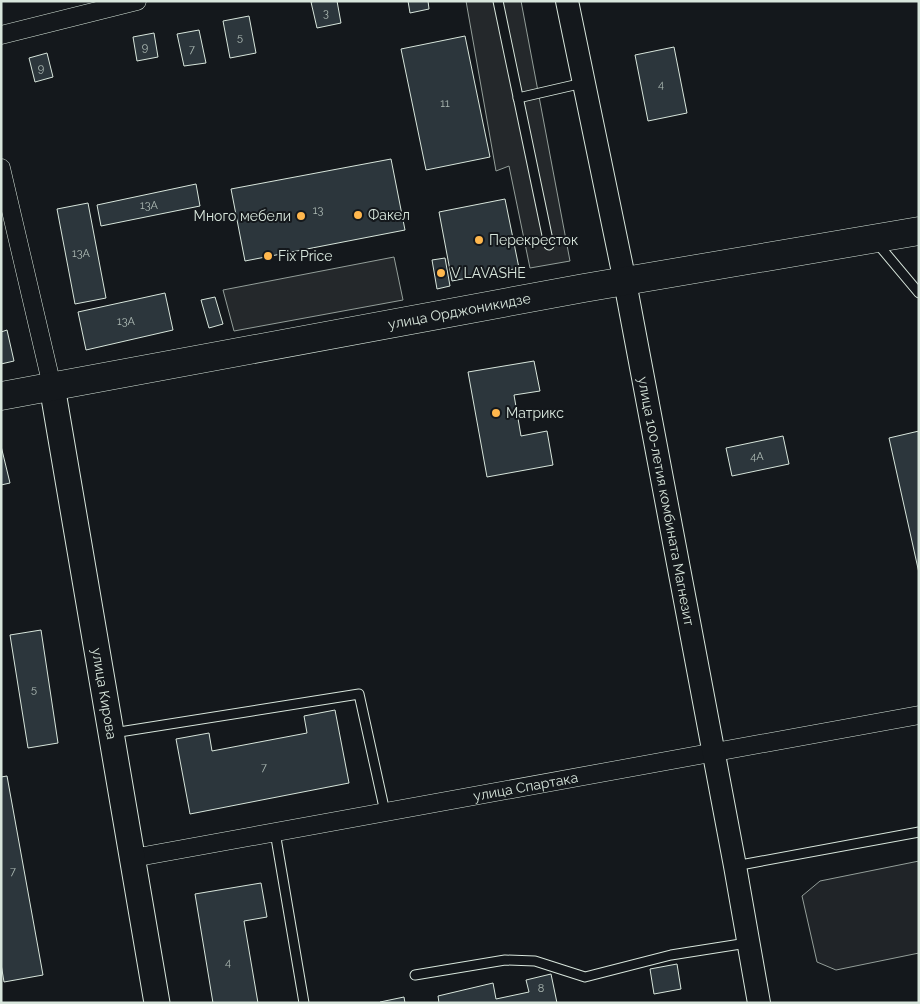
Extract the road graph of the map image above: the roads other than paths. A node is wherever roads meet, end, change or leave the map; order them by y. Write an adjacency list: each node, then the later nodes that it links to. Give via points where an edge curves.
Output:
1 (137, 1): 4 (street)
2 (498, 1): 6 (lane)
3 (567, 1): 5 (street, улица 100-летия комбината Магнезит)
4 (1, 35)
5 (583, 83): 6 (lane); 11 (street, улица 100-летия комбината Магнезит)
6 (518, 98): 10 (lane)
7 (1, 168): 13 (street)
8 (919, 231): 9 (main road, улица Орджоникидзе)
9 (874, 239): 11 (main road, улица Орджоникидзе); 12 (lane)
10 (549, 246)
11 (624, 282): 13 (main road, улица Орджоникидзе); 17 (street, улица 100-летия комбината Магнезит)
12 (919, 292)
13 (52, 386): 14 (main road, улица Орджоникидзе); 16 (main road, улица Кирова)
14 (1, 396)
15 (919, 715): 17 (street, улица Спартака)
16 (111, 733): 18 (lane, via 359,694); 21 (main road, улица Кирова)
17 (714, 753): 18 (street, улица Спартака); 22 (street, улица 100-летия комбината Магнезит)
18 (384, 812): 19 (street, улица Спартака)
19 (276, 832): 21 (street, улица Спартака); 26 (lane)
20 (919, 832): 22 (lane)
21 (133, 858): 25 (main road, улица Кирова)
22 (735, 866): 23 (street, улица 100-летия комбината Магнезит)
23 (748, 942): 24 (lane, via 671,955 585,977 535,961 505,960); 27 (street, улица 100-летия комбината Магнезит)
24 (415, 975)
25 (157, 1003)
26 (304, 1003)
27 (759, 1003)

